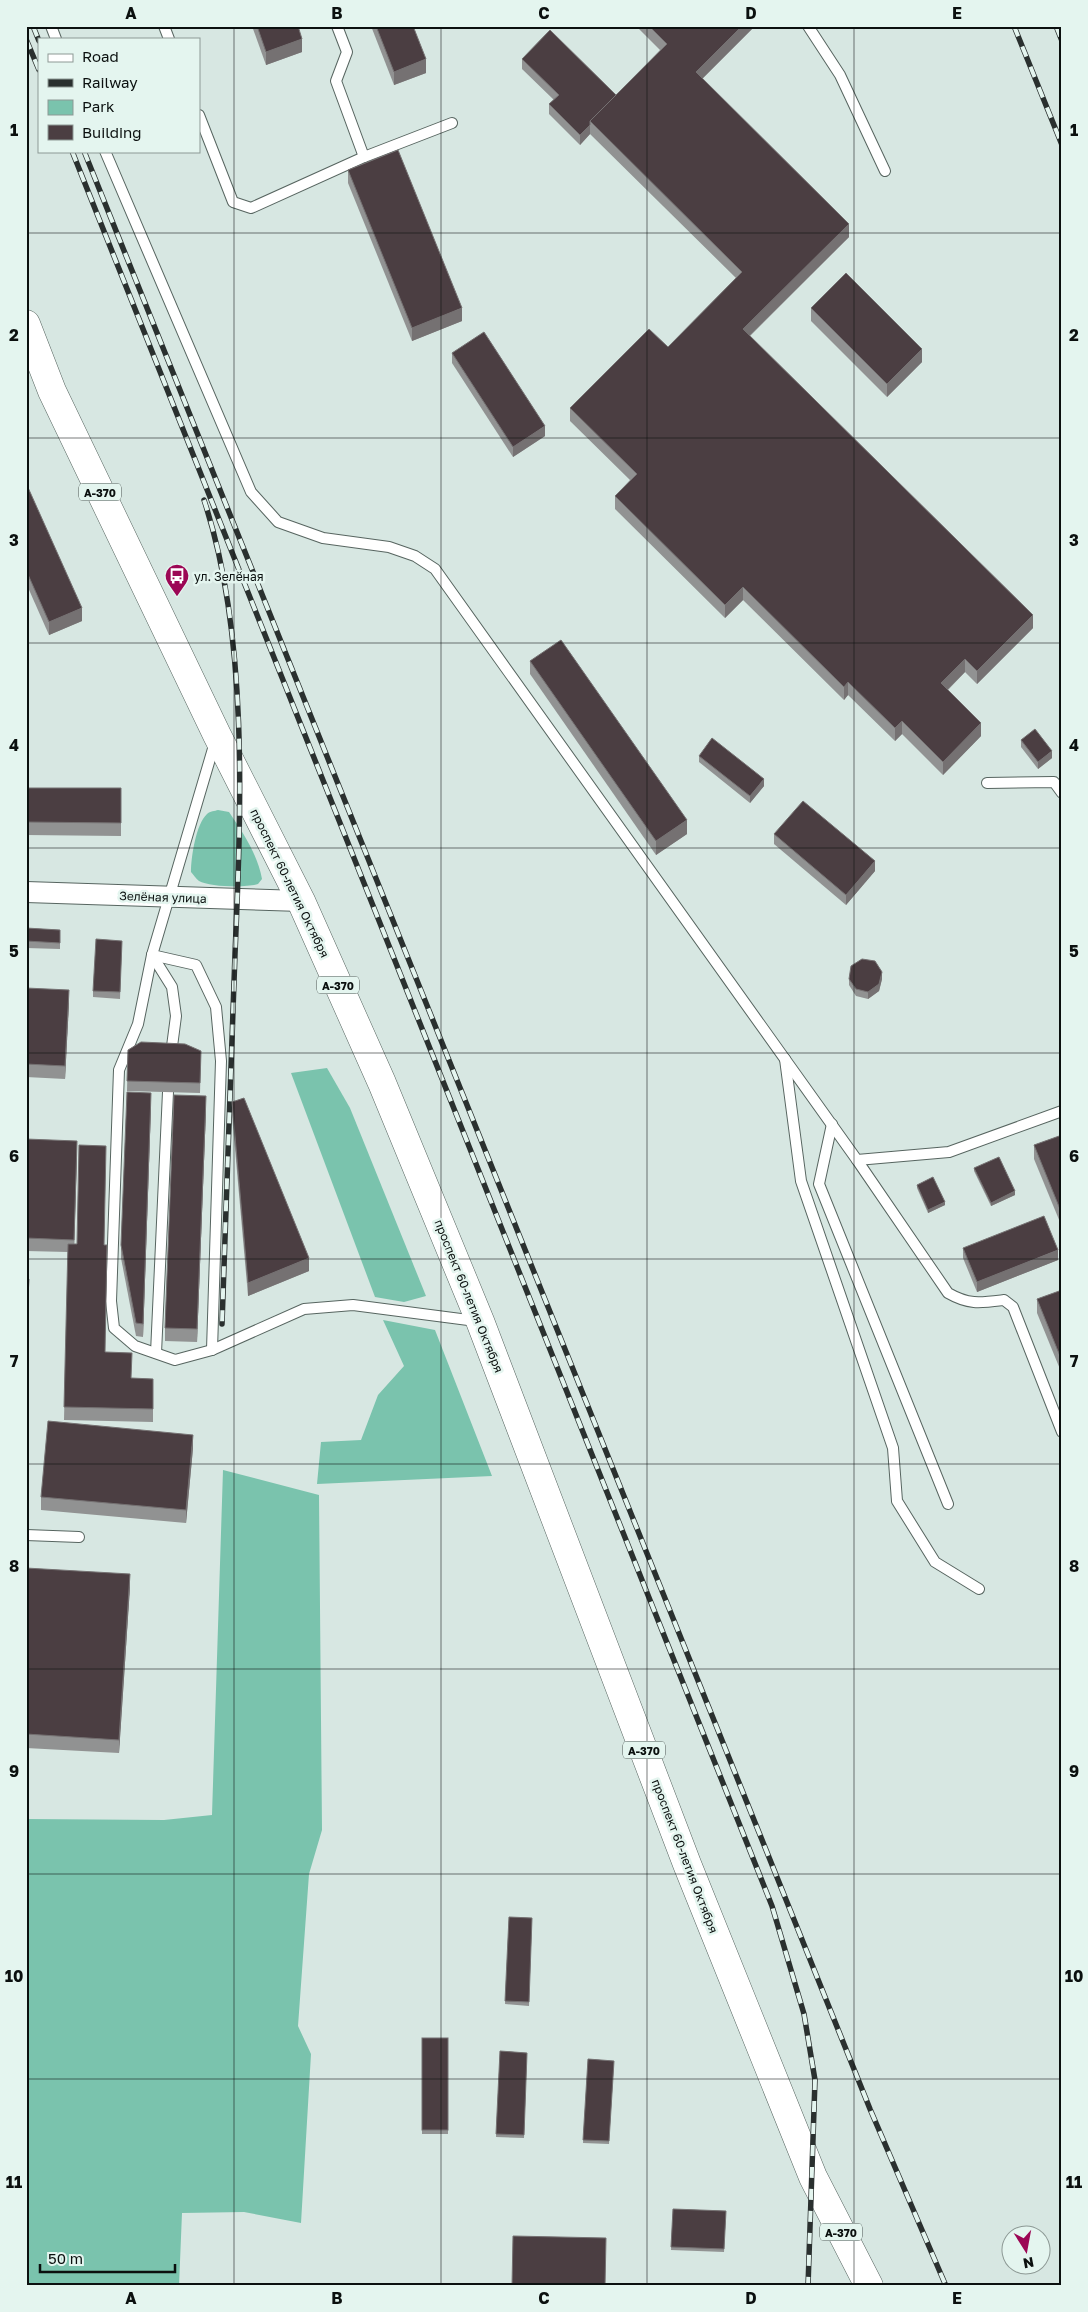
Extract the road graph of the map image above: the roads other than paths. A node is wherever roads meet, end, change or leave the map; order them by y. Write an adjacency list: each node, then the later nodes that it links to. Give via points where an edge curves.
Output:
1 (51, 26): 5 (lane)
2 (164, 26): 6 (lane)
3 (337, 26): 10 (lane, via 347,52 336,81)
4 (808, 26): 11 (lane, via 840,75)
5 (56, 38)
6 (169, 38)
7 (200, 118): 10 (lane, via 233,202 251,208)
8 (452, 123): 10 (lane)
9 (105, 152): 21 (lane, via 251,492 278,522 324,538 389,547 415,556 435,569)
10 (364, 156)
11 (886, 171)
12 (26, 324): 13 (highway, проспект 60-летия Октября / А-370, via 52,391)
13 (217, 735): 17 (lane); 18 (highway, проспект 60-летия Октября / А-370)
14 (987, 783): 15 (lane, via 1054,782)
15 (1062, 793)
16 (26, 892): 17 (street, Зелёная улица)
17 (169, 898): 18 (street, Зелёная улица); 19 (lane)
18 (301, 901): 26 (highway, проспект 60-летия Октября / А-370, via 410,1147)
19 (152, 955): 20 (lane, via 172,987 176,1016); 27 (lane, via 196,965 216,1007 221,1061); 28 (lane, via 138,1024 119,1070 111,1301 114,1328 136,1346)
20 (171, 1054)
21 (784, 1058): 24 (lane); 33 (lane, via 801,1181 893,1448 897,1501 935,1562)
22 (168, 1092): 28 (lane)
23 (1062, 1111): 25 (lane, via 949,1152)
24 (832, 1124): 25 (lane); 30 (lane, via 819,1184)
25 (857, 1160): 29 (lane, via 948,1292 963,1302 1004,1300 1013,1308)
26 (480, 1321): 27 (lane, via 353,1304 304,1309); 34 (highway, проспект 60-летия Октября / А-370, via 687,1864 795,2133 813,2177)
27 (212, 1350): 28 (lane, via 174,1360)
28 (156, 1353)
29 (1062, 1432)
30 (948, 1504)
31 (26, 1535): 32 (lane)
32 (79, 1537)
33 (979, 1589)
34 (869, 2286)

